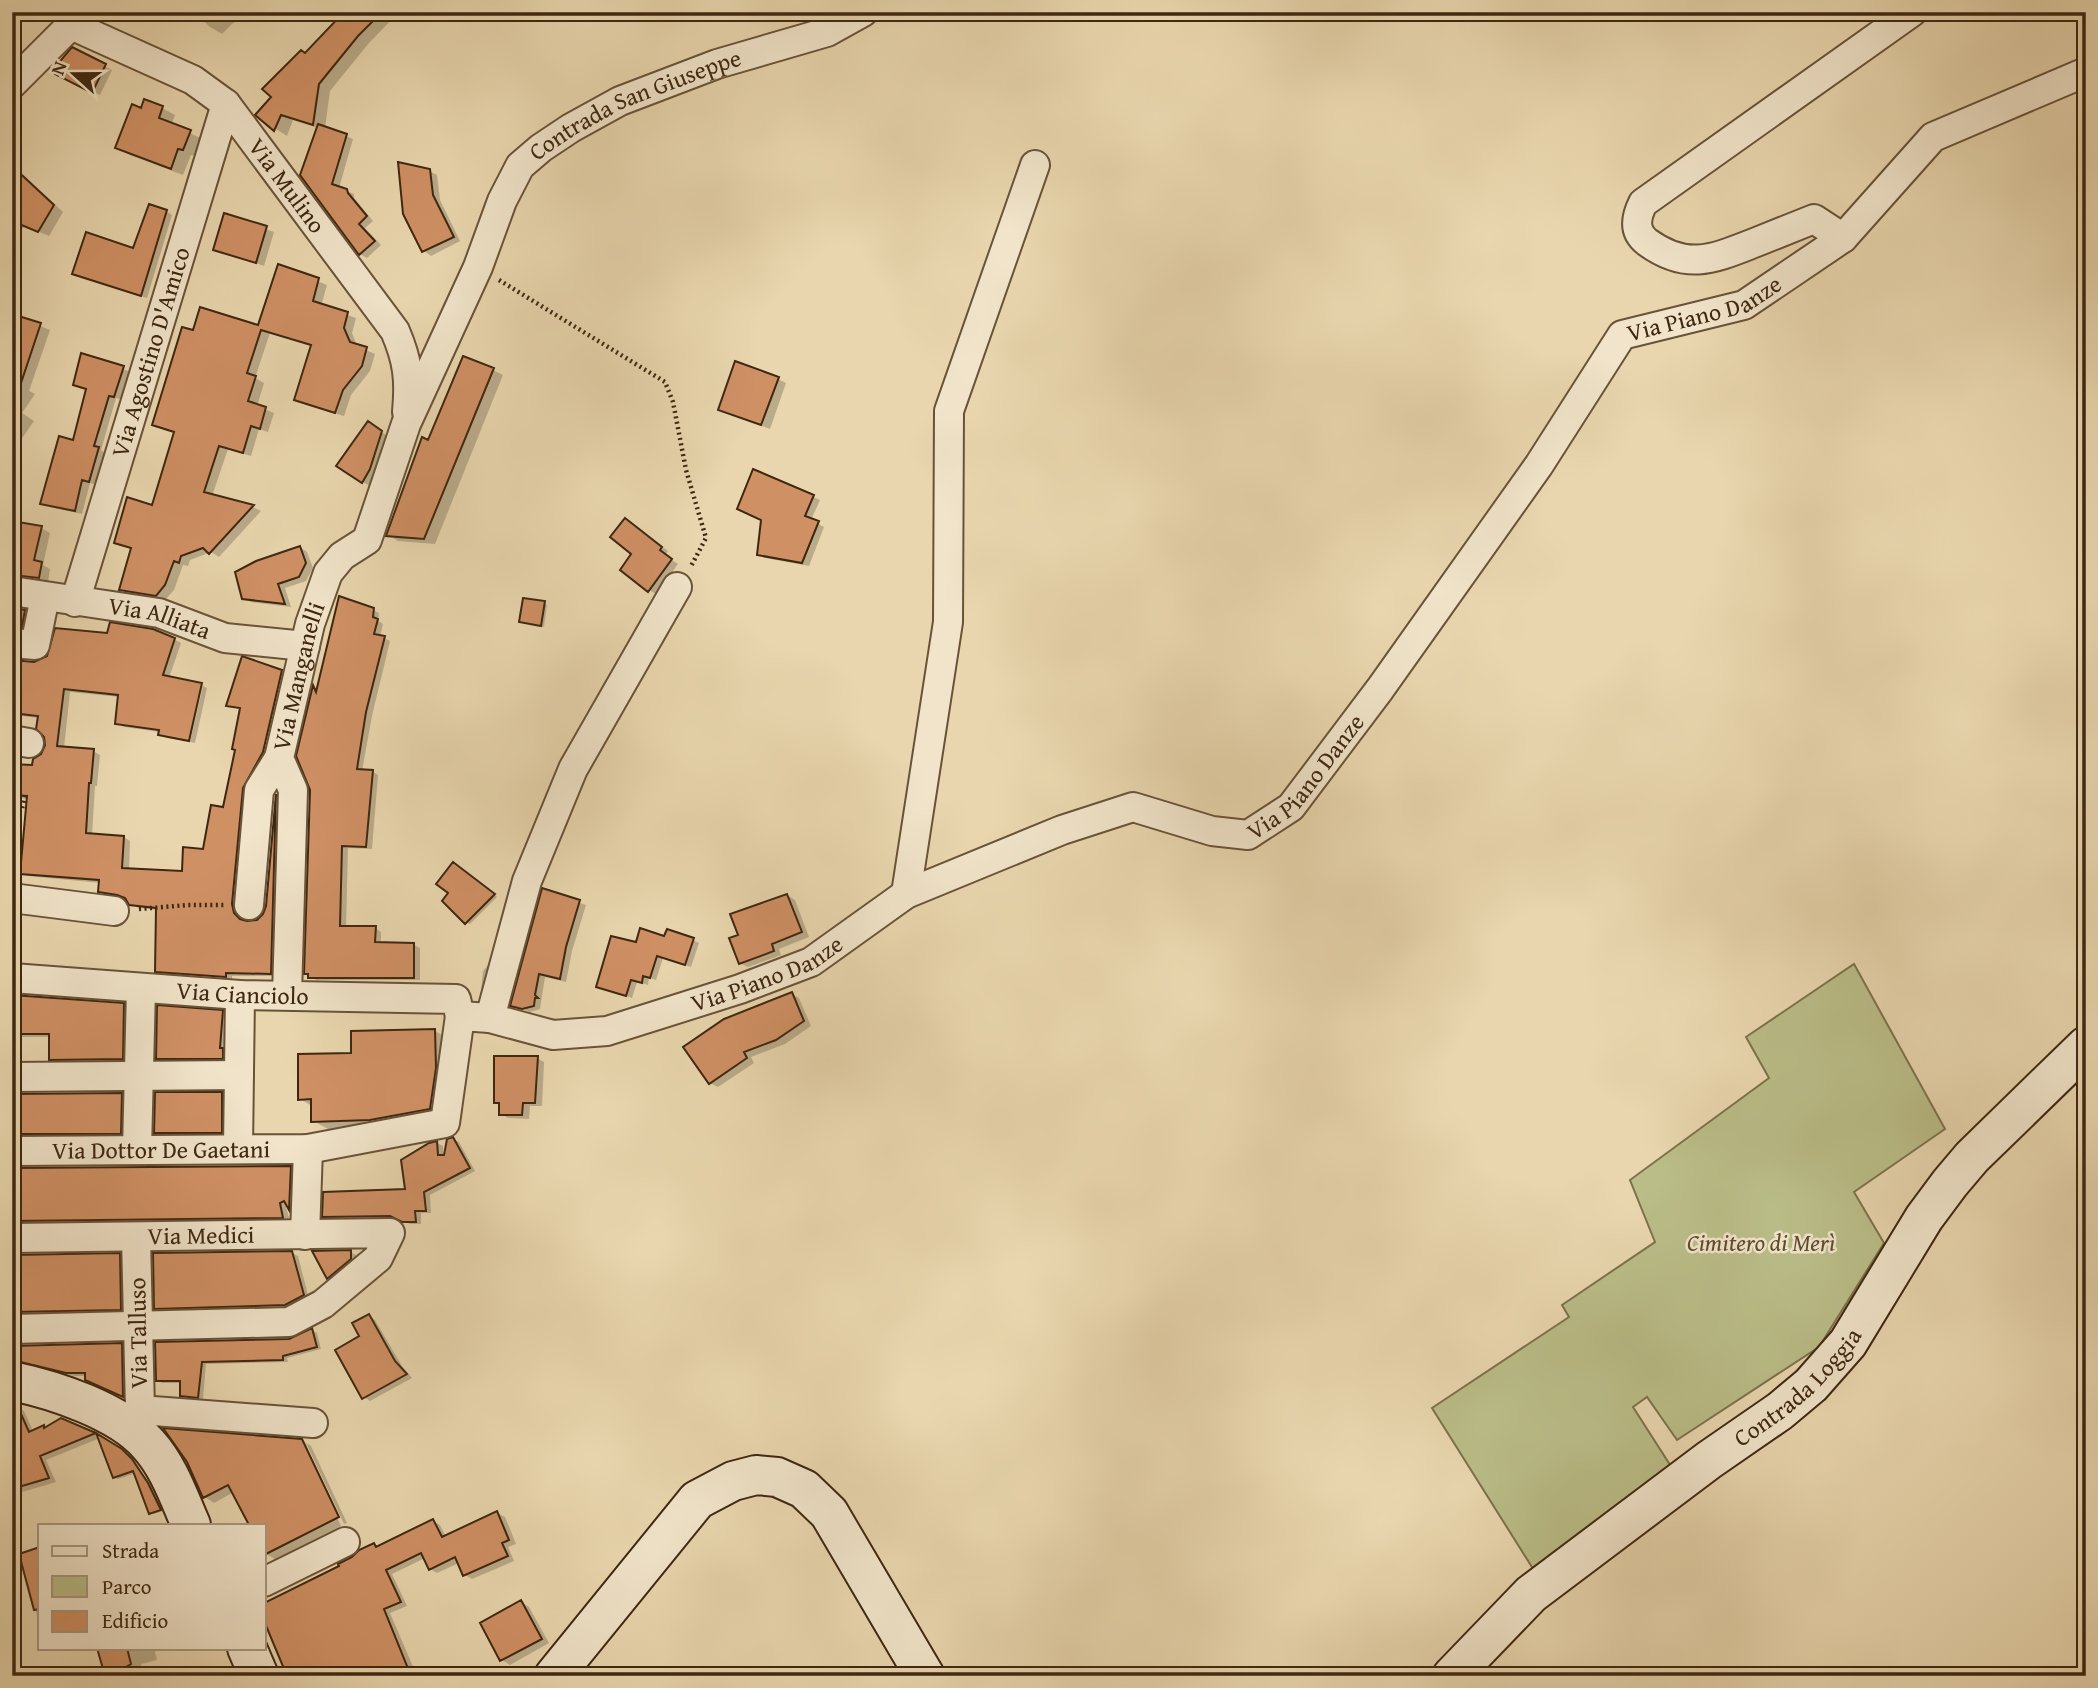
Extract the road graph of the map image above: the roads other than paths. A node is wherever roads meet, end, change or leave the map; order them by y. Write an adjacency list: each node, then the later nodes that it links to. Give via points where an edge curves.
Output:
1 (863, 12): 8 (street, Contrada San Giuseppe, via 827,32 717,64 620,101 571,128 520,166)
2 (1912, 12): 7 (street, via 1643,203 1636,216 1636,227 1645,240 1684,260 1712,259 1814,219)
3 (2086, 72): 7 (street, Via Piano Danze, via 1933,137)
4 (12, 84): 5 (street, Via Mulino, via 71,25 193,80)
5 (226, 104): 8 (street, Via Mulino, via 395,331 406,356); 12 (street, Via Agostino D'Amico)
6 (1035, 165): 16 (street, via 949,411 948,622)
7 (1843, 238): 16 (street, Via Piano Danze, via 1744,304 1622,335 1539,465 1291,807 1248,835 1212,831 1133,807 1062,830)
8 (406, 424): 14 (street, Via Manganelli, via 367,540 342,556 328,573)
9 (677, 587): 25 (street, via 573,769 527,881)
10 (12, 591): 11 (street, Via Alliata)
11 (45, 597): 12 (street, Via Alliata); 13 (street, via 36,645)
12 (75, 602): 14 (street, Via Alliata, via 159,613 225,638)
13 (12, 643)
14 (305, 646): 15 (street, Via Manganelli)
15 (279, 758): 18 (street, via 259,790); 23 (street, Via Manganelli, via 293,790)
16 (906, 894): 25 (street, Via Piano Danze, via 811,962 607,1031 553,1035)
17 (12, 898): 19 (street)
18 (249, 905)
19 (114, 911)
20 (12, 978): 21 (street, Via Cianciolo)
21 (141, 989): 22 (street, Via Cianciolo); 28 (street)
22 (240, 995): 23 (street, Via Cianciolo); 27 (street)
23 (287, 995): 24 (street, Via Cianciolo, via 456,999)
24 (460, 1016): 25 (street, Via Piano Danze); 31 (street, via 445,1123)
25 (490, 1018)
26 (2086, 1046): 49 (street, Contrada Loggia, via 1950,1183 1849,1343 1811,1385 1531,1594)
27 (239, 1075): 28 (street); 30 (street)
28 (139, 1076): 29 (street); 32 (street)
29 (12, 1077)
30 (238, 1149): 31 (street, Via Dottor De Gaetani); 32 (street, Via Dottor De Gaetani)
31 (308, 1149): 34 (street)
32 (137, 1150): 33 (street, Via Dottor De Gaetani)
33 (12, 1151)
34 (305, 1235): 35 (street, Via Medici); 37 (street, Via Medici, via 390,1233 378,1258 323,1304 289,1322)
35 (136, 1237): 36 (street, Via Medici); 37 (street, Via Talluso)
36 (12, 1238)
37 (138, 1326): 38 (street); 40 (street, Via Talluso)
38 (12, 1329)
39 (12, 1381): 40 (street)
40 (137, 1420): 41 (street); 42 (street)
41 (313, 1423)
42 (191, 1524)
43 (345, 1542): 44 (street)
44 (266, 1581)
45 (248, 1650): 46 (street)
46 (260, 1676)
47 (554, 1676): 48 (street, via 697,1500 756,1475 777,1477 804,1489 829,1513)
48 (925, 1676)
49 (1452, 1676)

